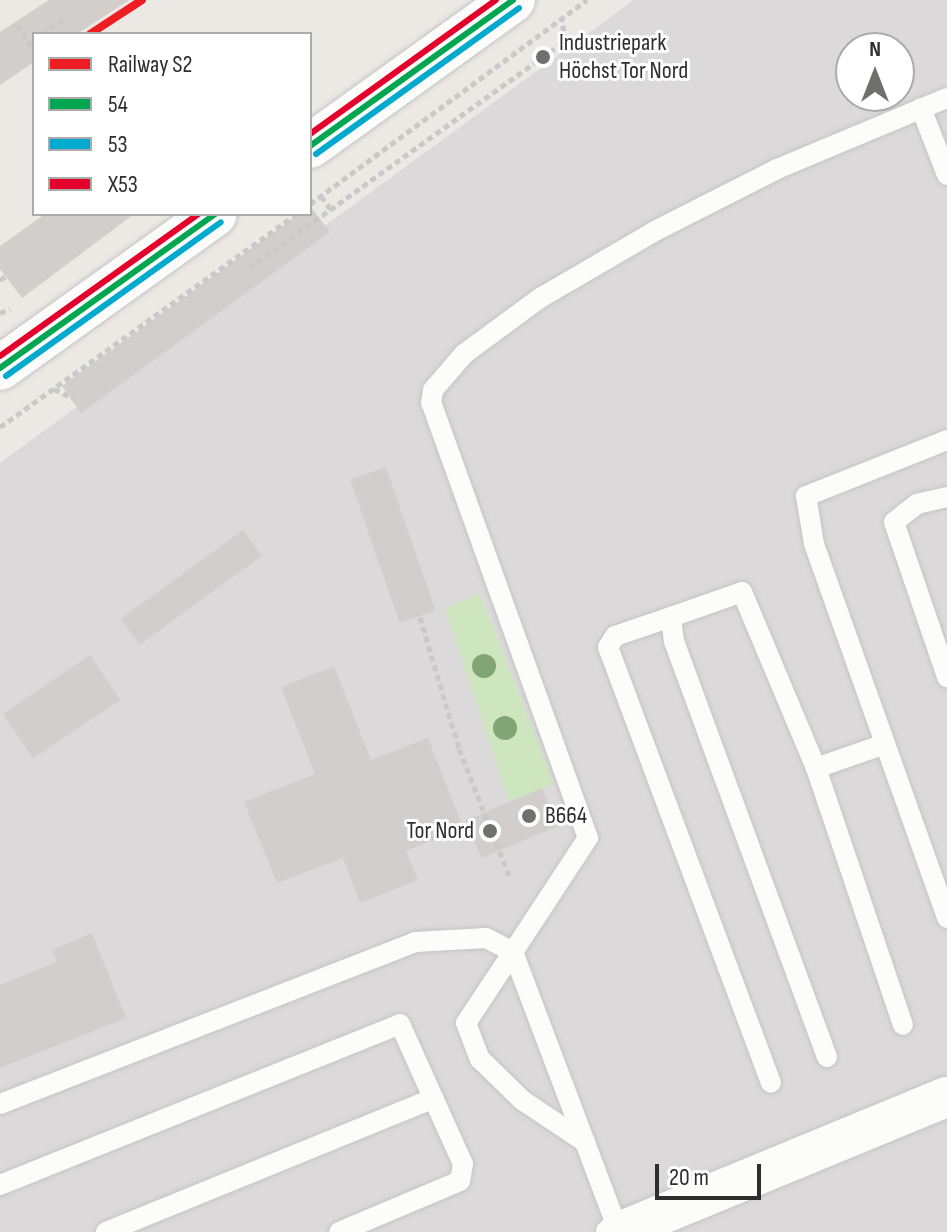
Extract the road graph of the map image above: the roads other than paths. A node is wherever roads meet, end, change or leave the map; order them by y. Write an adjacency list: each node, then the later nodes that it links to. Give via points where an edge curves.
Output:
1 (513, 0): 4 (main road)
2 (947, 98): 3 (lane)
3 (921, 108): 5 (lane); 16 (lane, via 655,231 540,298 464,354 433,390 431,403 588,838)
4 (312, 145)
5 (947, 175)
6 (212, 216): 7 (main road)
7 (19, 339): 8 (main road)
8 (0, 368)
9 (947, 440): 13 (lane, via 806,496 814,544)
10 (947, 497): 12 (lane, via 917,504 894,522)
11 (671, 617): 14 (lane, via 742,592); 18 (lane, via 674,642); 19 (lane, via 615,636 608,647)
12 (947, 677)
13 (885, 744): 14 (lane); 15 (lane)
14 (816, 768): 17 (lane)
15 (947, 918)
16 (513, 952): 22 (lane, via 486,938 415,942); 23 (lane); 23 (lane, via 466,1023 480,1059 522,1100)
17 (903, 1025)
18 (827, 1057)
19 (771, 1082)
20 (947, 1097): 25 (street)
21 (434, 1098): 24 (lane, via 400,1024); 26 (lane); 27 (lane, via 463,1164 460,1181)
22 (0, 1104)
23 (585, 1142): 25 (lane)
24 (0, 1185)
25 (614, 1230)
26 (106, 1232)
27 (339, 1232)

